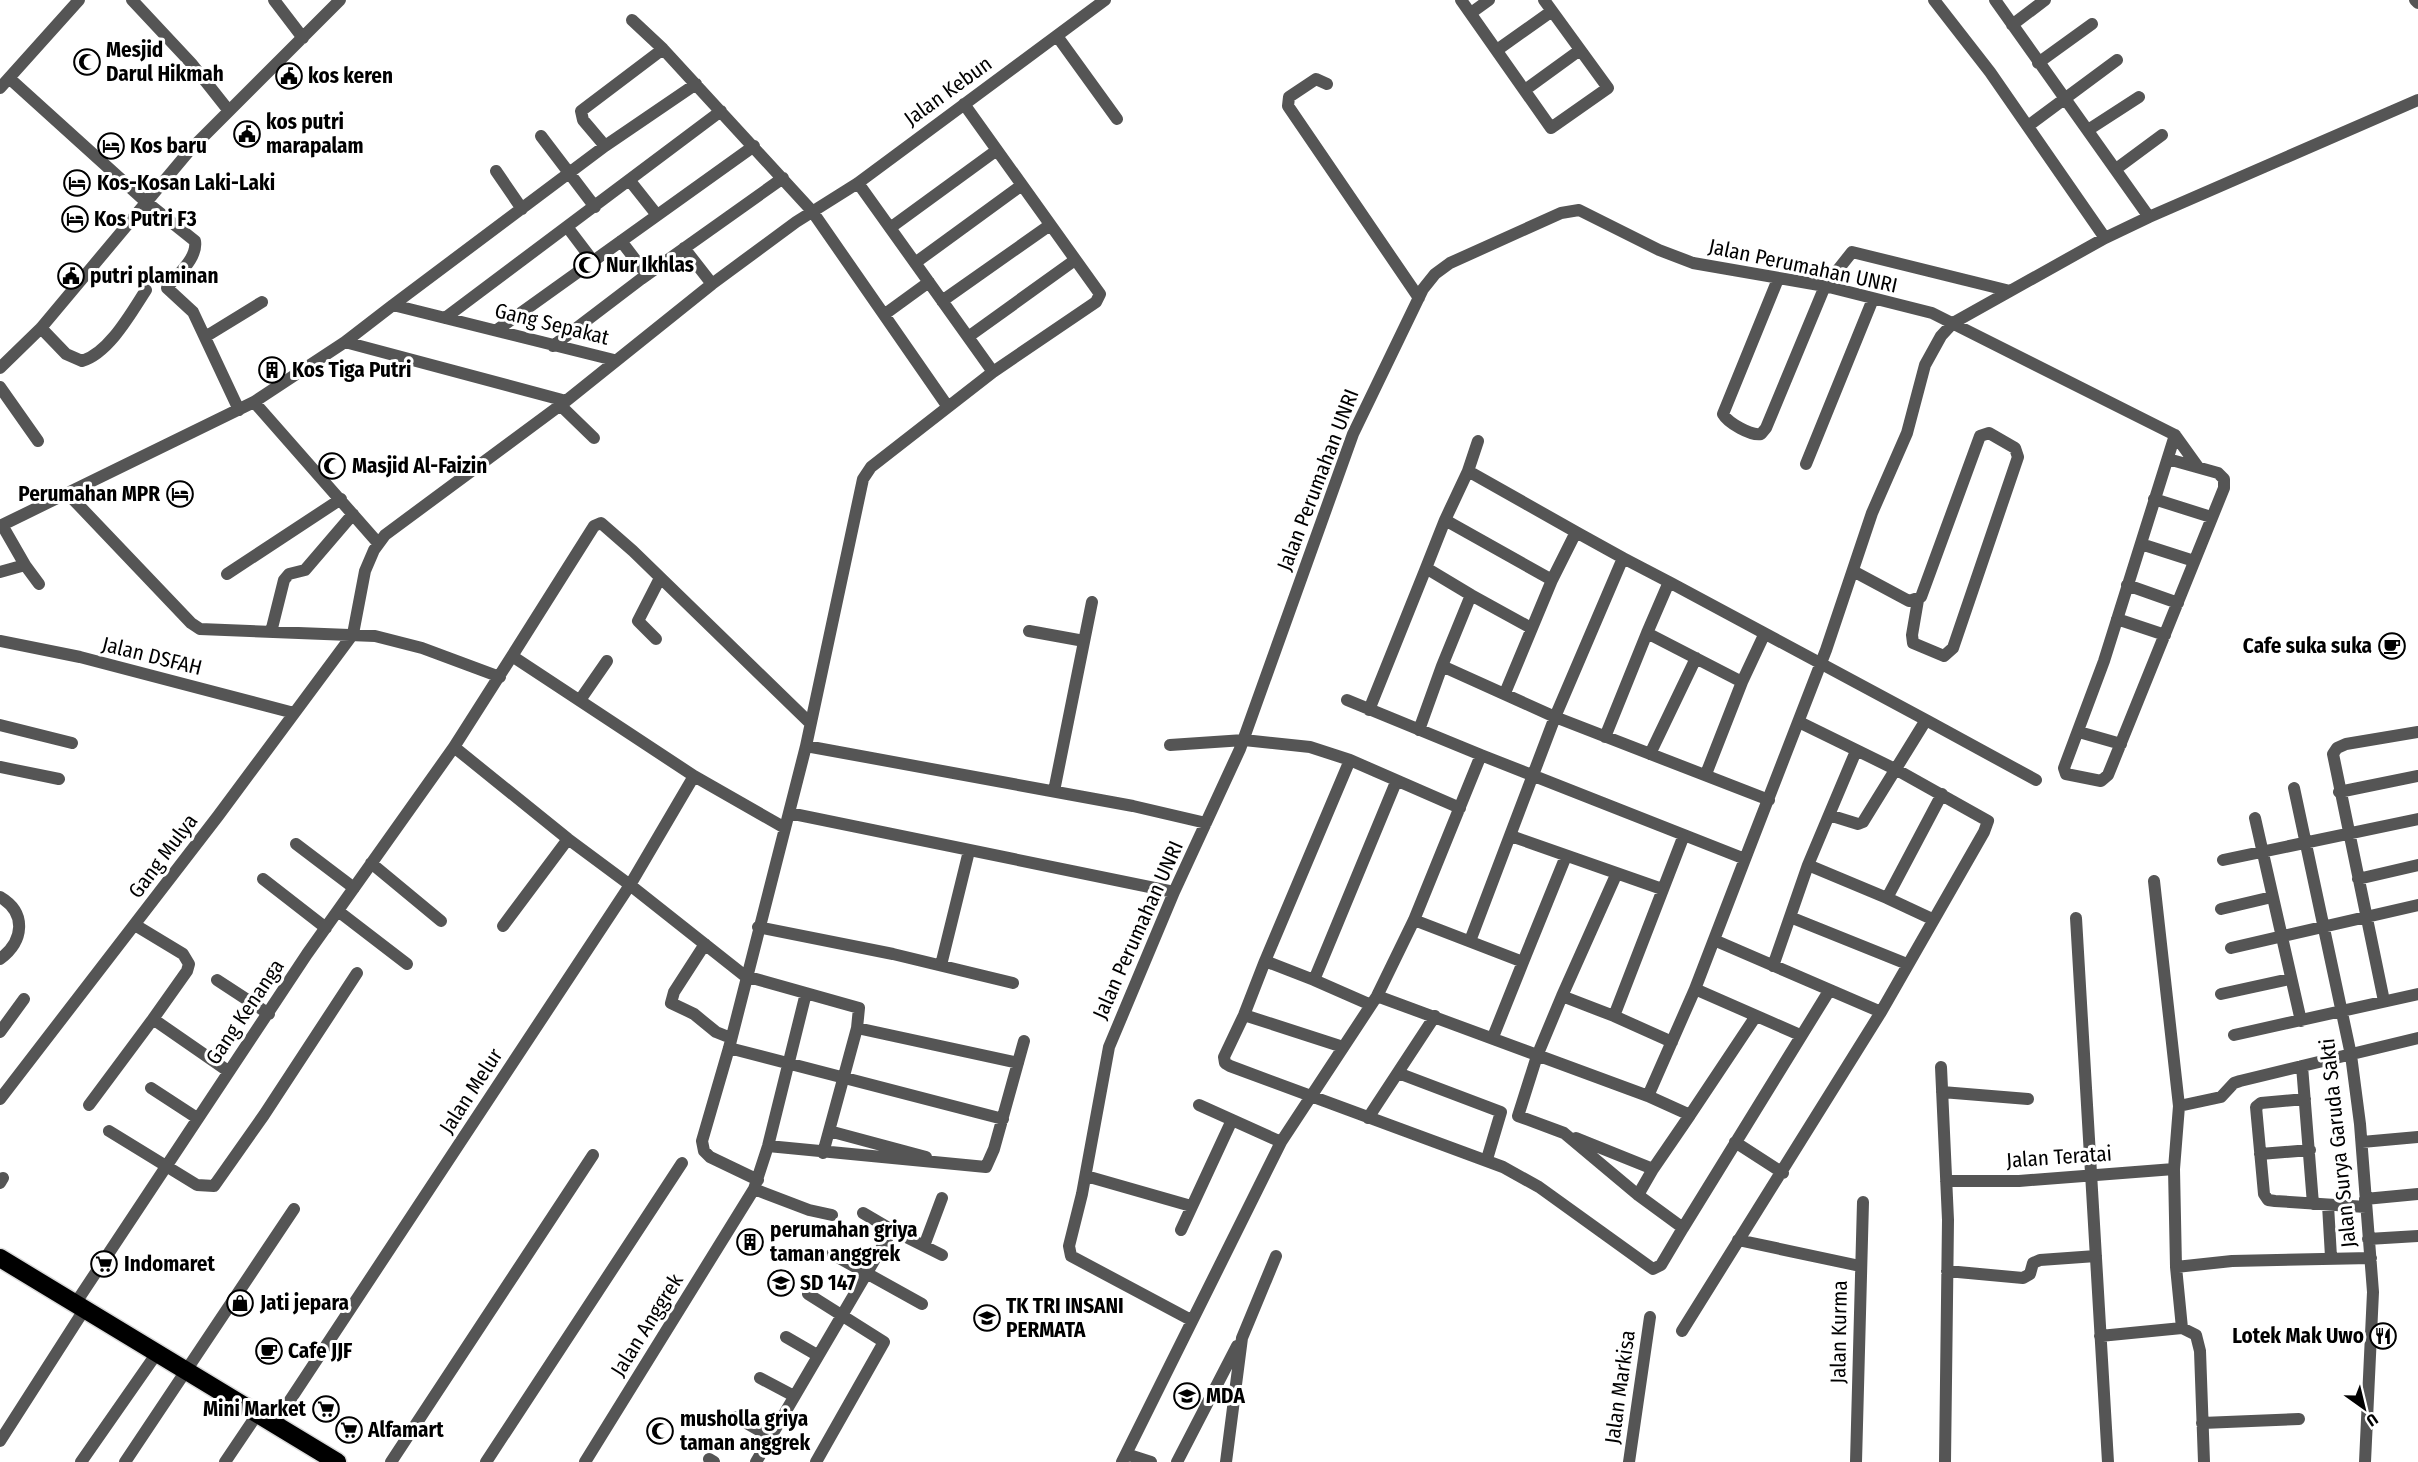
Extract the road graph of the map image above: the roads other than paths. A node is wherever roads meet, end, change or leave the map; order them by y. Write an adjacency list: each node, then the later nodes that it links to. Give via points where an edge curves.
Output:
1 (132, 0): 33 (street)
2 (274, 0): 18 (street)
3 (340, 0): 18 (street)
4 (1105, 0): 17 (street, Jalan Kebun)
5 (1461, 0): 13 (street)
6 (1489, 0): 13 (street)
7 (1544, 0): 12 (street)
8 (1934, 0): 36 (street)
9 (1995, 0): 16 (street)
10 (2045, 0): 16 (street)
11 (71, 3): 24 (street)
12 (1552, 11): 20 (street); 21 (street)
13 (1471, 13): 20 (street)
14 (632, 20): 19 (street)
15 (2092, 24): 23 (street)
16 (2012, 25): 23 (street)
17 (1057, 36): 32 (street, Jalan Kebun); 35 (street)
18 (303, 38): 33 (street)
19 (663, 49): 25 (street); 40 (street, via 580,111)
20 (1497, 50): 28 (street)
21 (1580, 50): 28 (street); 28 (street, via 1608,87 1607,91 1551,128)
22 (2117, 60): 30 (street)
23 (2038, 63): 30 (street)
24 (9, 78): 27 (street); 50 (street)
25 (696, 84): 34 (street); 40 (street)
26 (1327, 84): 72 (street, via 1311,81 1289,97 1288,106)
27 (0, 88)
28 (1525, 90)
29 (2139, 97): 37 (street)
30 (2064, 98): 36 (street); 37 (street)
31 (2418, 100): 55 (street)
32 (964, 104): 42 (street); 48 (street, Jalan Kebun)
33 (229, 111): 50 (street)
34 (721, 111): 41 (street); 47 (street)
35 (1118, 119)
36 (2028, 126): 59 (street)
37 (2088, 130): 43 (street)
38 (2162, 135): 43 (street)
39 (541, 136): 45 (street)
40 (605, 146): 45 (street)
41 (754, 146): 46 (street); 54 (street)
42 (997, 150): 49 (street); 58 (street)
43 (2116, 169): 55 (street)
44 (496, 171): 52 (street)
45 (570, 174): 51 (street); 52 (street)
46 (783, 178): 53 (street); 61 (street)
47 (630, 181): 51 (street); 54 (street)
48 (858, 183): 53 (street, Jalan Kebun); 58 (street)
49 (1022, 185): 56 (street); 64 (street)
50 (145, 201): 80 (street); 82 (street, via 195,241 193,256 167,288 193,312)
51 (595, 207): 57 (street)
52 (522, 209): 76 (street)
53 (812, 211): 68 (street, Gang Sepakat); 77 (street)
54 (657, 215): 60 (street)
55 (2149, 217): 59 (street)
56 (1050, 225): 62 (street); 74 (street)
57 (568, 228): 63 (street); 78 (street)
58 (890, 228): 64 (street)
59 (2105, 238): 71 (street)
60 (621, 241): 63 (street); 65 (street)
61 (684, 248): 65 (street); 68 (street)
62 (1075, 260): 83 (street); 88 (street, via 1100,294 1099,299)
63 (593, 261): 81 (street)
64 (915, 263): 67 (street)
65 (647, 275): 85 (street)
66 (1778, 279): 69 (street, Jalan Perumahan UNRI); 69 (street, via 1724,414 1727,420 1754,435 1766,428); 72 (street, Jalan Perumahan UNRI, via 1676,258 1597,217 1572,209 1450,263 1429,280)
67 (929, 282): 74 (street); 77 (street)
68 (712, 284): 86 (street, Gang Sepakat)
69 (1825, 286): 71 (street, via 1852,252); 73 (street, Jalan Perumahan UNRI)
70 (146, 290): 80 (street, via 110,339 89,359 82,361 66,354)
71 (2010, 291): 79 (street)
72 (1419, 298): 160 (street, Jalan Perumahan UNRI, via 1343,458)
73 (1873, 299): 79 (street, Jalan Perumahan UNRI); 99 (street)
74 (942, 301): 83 (street)
75 (262, 302): 82 (street)
76 (393, 305): 78 (street, Gang Sepakat); 84 (street)
77 (885, 314): 92 (street)
78 (445, 318): 81 (street, Gang Sepakat)
79 (1953, 323): 94 (street, Jalan Perumahan UNRI); 116 (street, via 1925,365 1907,433 1872,513)
80 (41, 328): 87 (street)
81 (497, 330): 85 (street, Gang Sepakat)
82 (206, 337): 93 (street)
83 (968, 338): 88 (street)
84 (345, 342): 90 (street); 91 (street)
85 (553, 346): 86 (street, Gang Sepakat)
86 (614, 360): 91 (street)
87 (0, 368)
88 (993, 372): 92 (street)
89 (0, 387): 96 (street)
90 (254, 402): 93 (street); 103 (street)
91 (563, 403): 95 (street); 110 (street, via 395,526)
92 (948, 406): 154 (street, via 871,467 863,479)
93 (239, 410): 102 (street)
94 (2175, 435): 98 (street); 100 (street)
95 (594, 438)
96 (38, 441)
97 (1478, 441): 101 (street)
98 (2168, 459): 100 (street); 104 (street)
99 (1806, 464)
100 (2198, 467): 106 (street, via 2224,479)
101 (1468, 471): 107 (street); 109 (street)
102 (69, 495): 108 (street); 131 (street, via 195,626 209,632)
103 (341, 499): 105 (street); 118 (street)
104 (2154, 499): 106 (street); 111 (street)
105 (353, 514): 110 (street); 131 (street, via 305,570 289,574 284,580)
106 (2211, 517): 113 (street)
107 (1445, 520): 115 (street); 120 (street)
108 (1, 526): 114 (street)
109 (1576, 532): 112 (street); 120 (street)
110 (378, 543): 133 (street, via 365,571)
111 (2141, 544): 113 (street); 123 (street)
112 (1623, 558): 121 (street); 151 (street)
113 (2194, 561): 127 (street)
114 (25, 565): 117 (street); 122 (street)
115 (1426, 568): 124 (street); 149 (street)
116 (1853, 571): 125 (street, via 1909,601); 142 (street)
117 (0, 572)
118 (227, 574)
119 (660, 578): 136 (street, via 638,621); 139 (street, Gang Kenanga, via 607,526 596,524); 154 (street)
120 (1552, 580): 129 (street)
121 (1669, 582): 132 (street); 134 (street)
122 (39, 584)
123 (2127, 585): 127 (street); 128 (street)
124 (1471, 595): 129 (street); 143 (street)
125 (1918, 600): 125 (street, via 1924,593 1980,436 1989,434 2015,448 2018,457 1948,654 1944,656 1913,644)
126 (1092, 602): 138 (street)
127 (2178, 603): 135 (street)
128 (2117, 618): 135 (street); 157 (street)
129 (1531, 628): 146 (street)
130 (1029, 631): 138 (street)
131 (272, 632): 133 (street)
132 (1647, 633): 140 (street); 159 (street)
133 (353, 634): 144 (street, via 402,642); 150 (street, Gang Mulya)
134 (1764, 635): 142 (street); 145 (street)
135 (2165, 635): 162 (street)
136 (656, 639)
137 (0, 641): 150 (street, Jalan DSFAH, via 80,657)
138 (1084, 641): 180 (street)
139 (512, 656): 144 (street, Gang Kenanga); 147 (street)
140 (1696, 658): 145 (street); 168 (street)
141 (607, 661): 147 (street)
142 (1821, 665): 152 (street); 153 (street)
143 (1442, 666): 146 (street); 156 (street)
144 (500, 677): 165 (street, Gang Kenanga)
145 (1742, 682): 172 (street)
146 (1505, 693): 151 (street)
147 (580, 700): 173 (street)
148 (1347, 700): 149 (street)
149 (1369, 710): 156 (street)
150 (294, 713): 225 (street, Gang Mulya)
151 (1555, 717): 159 (street); 174 (street)
152 (1926, 720): 171 (street); 177 (street)
153 (1799, 722): 166 (street); 183 (street)
154 (810, 723): 164 (street)
155 (0, 726): 161 (street)
156 (1419, 730): 167 (street)
157 (2079, 732): 162 (street); 162 (street, via 2064,768 2066,774 2104,780)
158 (2418, 732): 181 (street, via 2337,748 2332,759)
159 (1605, 737): 168 (street)
160 (1244, 740): 163 (street); 169 (street, via 1310,747); 189 (street, Jalan Perumahan UNRI)
161 (72, 743)
162 (2121, 744)
163 (1170, 745)
164 (806, 746): 180 (street); 185 (street)
165 (454, 747): 194 (street); 202 (street, Gang Kenanga)
166 (1856, 751): 171 (street); 186 (street)
167 (1481, 754): 174 (street); 184 (street)
168 (1650, 754): 172 (street)
169 (1350, 760): 178 (street); 236 (street)
170 (0, 767): 176 (street)
171 (1897, 770): 182 (street); 186 (street, via 1861,823)
172 (1706, 774): 183 (street)
173 (694, 776): 190 (street); 209 (street, Jalan Melur)
174 (1534, 776): 192 (street); 193 (street)
175 (2418, 776): 181 (street)
176 (59, 779)
177 (2036, 780)
178 (1396, 782): 184 (street); 246 (street)
179 (2294, 788): 195 (street, Jalan Surya Garuda Sakti)
180 (1054, 791): 189 (street)
181 (2339, 792): 191 (street)
182 (1942, 794): 215 (street); 222 (street, via 1986,819 1988,825)
183 (1769, 800): 200 (street)
184 (1460, 808): 223 (street)
185 (789, 813): 190 (street); 197 (street)
186 (1829, 815): 203 (street)
187 (2255, 818): 198 (street)
188 (2418, 819): 191 (street)
189 (1206, 823): 212 (street, Jalan Perumahan UNRI)
190 (785, 828): 228 (street)
191 (2349, 832): 195 (street); 207 (street)
192 (1684, 835): 200 (street); 211 (street)
193 (1511, 836): 199 (street); 232 (street)
194 (568, 839): 209 (street); 226 (street)
195 (2305, 843): 198 (street); 227 (street, Jalan Surya Garuda Sakti)
196 (296, 844): 210 (street)
197 (969, 851): 212 (street); 240 (street)
198 (2261, 852): 201 (street); 214 (street)
199 (1566, 856): 205 (street); 237 (street)
200 (1745, 859): 231 (street)
201 (2223, 860)
202 (371, 863): 210 (street, Gang Kenanga); 224 (street)
203 (1808, 865): 215 (street); 219 (street)
204 (2418, 865): 207 (street)
205 (1616, 875): 211 (street); 253 (street)
206 (263, 879): 229 (street)
207 (2358, 879): 220 (street)
208 (2154, 882): 294 (street)
209 (630, 885): 233 (street); 373 (street, Jalan Melur)
210 (354, 888): 218 (street, Gang Kenanga)
211 (1662, 889): 262 (street)
212 (1174, 892): 322 (street, Jalan Perumahan UNRI, via 1109,1047)
213 (0, 897): 235 (street, via 16,910 20,927 14,945)
214 (2272, 897): 217 (street); 230 (street)
215 (1887, 898): 222 (street)
216 (2418, 905): 220 (street)
217 (2221, 909)
218 (338, 911): 229 (street, Gang Kenanga); 238 (street)
219 (1790, 917): 239 (street); 241 (street)
220 (2367, 917): 227 (street); 256 (street)
221 (2076, 918): 321 (street)
222 (1932, 919): 239 (street)
223 (1414, 920): 232 (street); 255 (street)
224 (441, 921)
225 (135, 925): 264 (street, via 183,954 189,964); 289 (street, Gang Mulya)
226 (503, 926)
227 (2324, 926): 230 (street); 258 (street, Jalan Surya Garuda Sakti)
228 (758, 927): 240 (street); 243 (street)
229 (326, 928): 259 (street, Gang Kenanga)
230 (2282, 936): 234 (street); 244 (street)
231 (1714, 940): 241 (street); 248 (street)
232 (1470, 941): 237 (street)
233 (705, 944): 243 (street); 274 (street, via 671,1003 694,1014)
234 (2231, 948)
235 (0, 959)
236 (1265, 961): 246 (street); 260 (street)
237 (1522, 962): 270 (street)
238 (407, 964)
239 (1907, 964): 257 (street)
240 (941, 965): 247 (street)
241 (1773, 966): 249 (street)
242 (357, 973): 317 (street, via 217,1184 205,1187)
243 (745, 976): 250 (street); 274 (street)
244 (2290, 979): 251 (street); 265 (street)
245 (217, 980): 259 (street)
246 (1314, 980): 255 (street)
247 (1013, 983)
248 (1695, 989): 263 (street); 273 (street)
249 (1829, 991): 257 (street); 268 (street)
250 (806, 993): 266 (street, via 858,1006); 279 (street, Jalan Anggrek)
251 (2221, 994)
252 (2418, 994): 256 (street)
253 (1562, 996): 262 (street); 277 (street)
254 (24, 999): 267 (street)
255 (1374, 1000): 261 (street); 275 (street)
256 (2384, 1001): 258 (street)
257 (1881, 1012): 320 (street)
258 (2342, 1012): 265 (street); 276 (street, Jalan Surya Garuda Sakti)
259 (269, 1014): 282 (street, Gang Kenanga)
260 (1244, 1015): 275 (street); 287 (street, via 1224,1057 1225,1063)
261 (1435, 1016): 270 (street); 283 (street)
262 (1614, 1016): 273 (street)
263 (1756, 1016): 268 (street); 297 (street)
264 (153, 1019): 282 (street); 292 (street)
265 (2301, 1021): 269 (street)
266 (857, 1028): 278 (street); 284 (street)
267 (0, 1032)
268 (1800, 1035): 307 (street)
269 (2234, 1035)
270 (1493, 1037): 277 (street)
271 (2418, 1038): 276 (street)
272 (1024, 1041): 278 (street)
273 (1672, 1042): 288 (street)
274 (730, 1043): 279 (street); 324 (street, via 703,1148 710,1157)
275 (1343, 1047): 287 (street)
276 (2351, 1055): 280 (street); 308 (street, Jalan Surya Garuda Sakti)
277 (1537, 1056): 288 (street); 296 (street)
278 (1018, 1063): 300 (street)
279 (789, 1064): 284 (street); 309 (street, Jalan Anggrek)
280 (2302, 1066): 291 (street); 294 (street, via 2234,1083 2217,1099)
281 (1941, 1067): 286 (street)
282 (228, 1071): 298 (street, Gang Kenanga)
283 (1398, 1073): 295 (street); 299 (street)
284 (843, 1077): 300 (street); 303 (street)
285 (151, 1088): 298 (street)
286 (1942, 1092): 290 (street); 323 (street)
287 (1311, 1095): 299 (street); 306 (street)
288 (1648, 1096): 297 (street)
289 (0, 1099)
290 (2028, 1099)
291 (2305, 1099): 310 (street); 312 (street, via 2257,1105)
292 (89, 1105)
293 (1199, 1105): 301 (street)
294 (2179, 1106): 318 (street)
295 (1501, 1112): 296 (street); 314 (street)
296 (1518, 1116): 304 (street)
297 (1690, 1116): 319 (street)
298 (197, 1118): 317 (street, Gang Kenanga)
299 (1368, 1118): 314 (street)
300 (1003, 1119): 316 (street, via 988,1167)
301 (1232, 1120): 306 (street); 332 (street)
302 (109, 1131): 317 (street)
303 (829, 1131): 311 (street); 316 (street)
304 (1564, 1133): 319 (street); 326 (street)
305 (2418, 1137): 308 (street)
306 (1281, 1142): 359 (street)
307 (1735, 1142): 320 (street); 336 (street)
308 (2361, 1142): 329 (street, Jalan Surya Garuda Sakti)
309 (768, 1146): 311 (street); 324 (street, Jalan Anggrek)
310 (2310, 1150): 312 (street); 330 (street)
311 (823, 1153): 316 (street)
312 (2260, 1154): 330 (street, via 2262,1190 2267,1199)
313 (593, 1155): 382 (street)
314 (1487, 1159): 336 (street, via 1539,1187 1653,1269 1661,1265)
315 (682, 1163): 383 (street)
316 (950, 1164)
317 (164, 1166): 356 (street, Gang Kenanga)
318 (2174, 1169): 321 (street, Jalan Teratai); 351 (street)
319 (1653, 1170): 326 (street)
320 (1783, 1173): 341 (street)
321 (2092, 1174): 323 (street, Jalan Teratai); 346 (street)
322 (1086, 1176): 332 (street); 359 (street, Jalan Perumahan UNRI, via 1069,1246 1071,1256)
323 (1946, 1182): 352 (street)
324 (756, 1185): 335 (street, via 809,1210); 384 (street, Jalan Anggrek)
325 (2418, 1194): 329 (street)
326 (1638, 1195): 336 (street)
327 (942, 1198): 342 (street)
328 (1863, 1202): 350 (street, Jalan Kurma)
329 (2365, 1203): 331 (street); 340 (street, Jalan Surya Garuda Sakti)
330 (2313, 1204): 331 (street)
331 (2328, 1205): 347 (street)
332 (1191, 1206): 337 (street)
333 (294, 1209): 367 (street)
334 (863, 1213): 338 (street)
335 (832, 1215)
336 (1683, 1228)
337 (1180, 1230)
338 (889, 1235): 342 (street); 353 (street)
339 (2418, 1236): 340 (street)
340 (2368, 1239): 349 (street, Jalan Surya Garuda Sakti)
341 (1738, 1240): 350 (street); 361 (street)
342 (924, 1246): 344 (street)
343 (832, 1254): 353 (street)
344 (942, 1255)
345 (1276, 1256): 364 (street)
346 (2096, 1256): 352 (street, via 2040,1260 2033,1263 2030,1274 2023,1278); 362 (street)
347 (2331, 1257): 349 (street); 351 (street)
348 (0, 1258): 356 (highway)
349 (2371, 1258): 395 (street, Jalan Surya Garuda Sakti, via 2373,1322)
350 (1860, 1266): 391 (street, Jalan Kurma)
351 (2176, 1267): 360 (street)
352 (1947, 1271): 392 (street)
353 (865, 1272): 355 (street); 357 (street)
354 (808, 1294): 357 (street)
355 (922, 1304)
356 (79, 1307): 365 (highway); 376 (street, Gang Kenanga)
357 (841, 1313): 366 (street); 386 (street, via 884,1344)
358 (1650, 1317): 390 (street, Jalan Markisa)
359 (1191, 1320): 377 (street)
360 (2182, 1328): 362 (street); 374 (street, via 2196,1335 2199,1342)
361 (1682, 1331)
362 (2100, 1336): 393 (street)
363 (786, 1337): 366 (street)
364 (1242, 1338): 388 (street); 389 (street)
365 (157, 1353): 367 (highway); 378 (street)
366 (818, 1355): 369 (street)
367 (187, 1371): 370 (highway); 379 (street)
368 (760, 1378): 369 (street)
369 (794, 1396): 375 (street)
370 (258, 1413): 373 (highway); 380 (street)
371 (736, 1418): 375 (street)
372 (2299, 1419): 374 (street)
373 (275, 1423): 381 (highway)
374 (2202, 1423): 394 (street)
375 (771, 1437): 385 (street)
376 (0, 1441)
377 (1130, 1459): 387 (street)
378 (81, 1462)
379 (125, 1462)
380 (225, 1462)
381 (337, 1462)
382 (391, 1462)
383 (486, 1462)
384 (585, 1462)
385 (756, 1462)
386 (816, 1462)
387 (1151, 1462)
388 (1177, 1462)
389 (1226, 1462)
390 (1629, 1462)
391 (1856, 1462)
392 (1945, 1462)
393 (2108, 1462)
394 (2204, 1462)
395 (2365, 1462)

